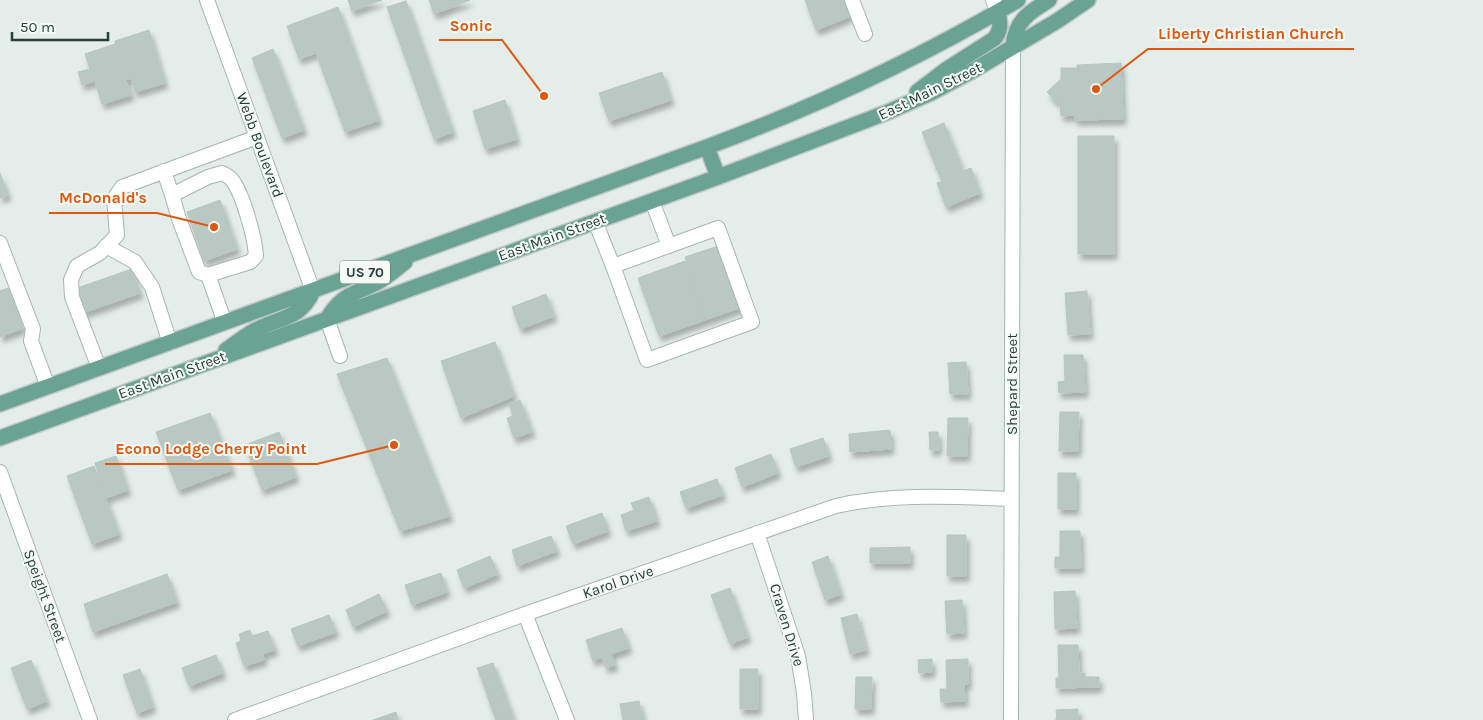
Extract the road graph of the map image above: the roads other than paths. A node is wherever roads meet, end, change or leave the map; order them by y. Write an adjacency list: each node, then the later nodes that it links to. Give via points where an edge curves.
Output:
1 (207, 0): 10 (street, Webb Boulevard)
2 (852, 0): 7 (street)
3 (1018, 0): 6 (main road, East Main Street)
4 (1048, 0): 8 (main road, via 1020,22)
5 (1088, 0): 8 (main road, East Main Street)
6 (996, 6): 9 (main road, via 1000,28 994,39); 11 (main road, East Main Street, via 956,36 872,79)
7 (865, 34)
8 (1013, 48): 9 (main road, East Main Street, via 931,93); 34 (street, Shepard Street)
9 (888, 112): 13 (main road, East Main Street)
10 (257, 137): 12 (street); 23 (street, Webb Boulevard)
11 (707, 147): 13 (main road); 20 (main road, East Main Street)
12 (164, 171): 14 (street); 18 (street, via 122,187 114,199 117,235)
13 (718, 177): 15 (main road, East Main Street)
14 (172, 195): 22 (street, via 199,272); 22 (street, via 222,173 231,178 240,193 256,256 250,262)
15 (652, 201): 16 (main road, East Main Street); 19 (street)
16 (595, 221): 21 (street); 24 (main road, East Main Street)
17 (0, 243): 30 (street, via 33,329 31,341)
18 (106, 246): 26 (street, via 134,262 152,287); 29 (street, via 77,266 71,280 72,297)
19 (669, 246): 21 (street); 21 (street, via 718,228 752,322 647,360)
20 (417, 253): 23 (main road, East Main Street / US 70); 24 (main road, via 381,280 342,299)
21 (613, 266)
22 (208, 275): 25 (street)
23 (313, 291): 25 (main road, East Main Street); 28 (main road, via 296,314 252,332)
24 (327, 319): 27 (street); 28 (main road, East Main Street)
25 (225, 323): 26 (main road, East Main Street)
26 (170, 343): 29 (main road, East Main Street)
27 (340, 356)
28 (210, 361): 32 (main road, East Main Street)
29 (99, 368): 30 (main road, East Main Street)
30 (48, 387): 31 (main road, East Main Street)
31 (0, 404)
32 (0, 438)
33 (0, 472): 37 (street, Speight Street)
34 (1011, 499): 35 (street, Karol Drive, via 881,498 836,506); 41 (street, Shepard Street)
35 (757, 533): 36 (street, Karol Drive); 40 (street, Craven Drive, via 798,656)
36 (526, 614): 38 (street, Karol Drive); 39 (street)
37 (90, 720)
38 (235, 720)
39 (567, 720)
40 (806, 720)
41 (1011, 720)

